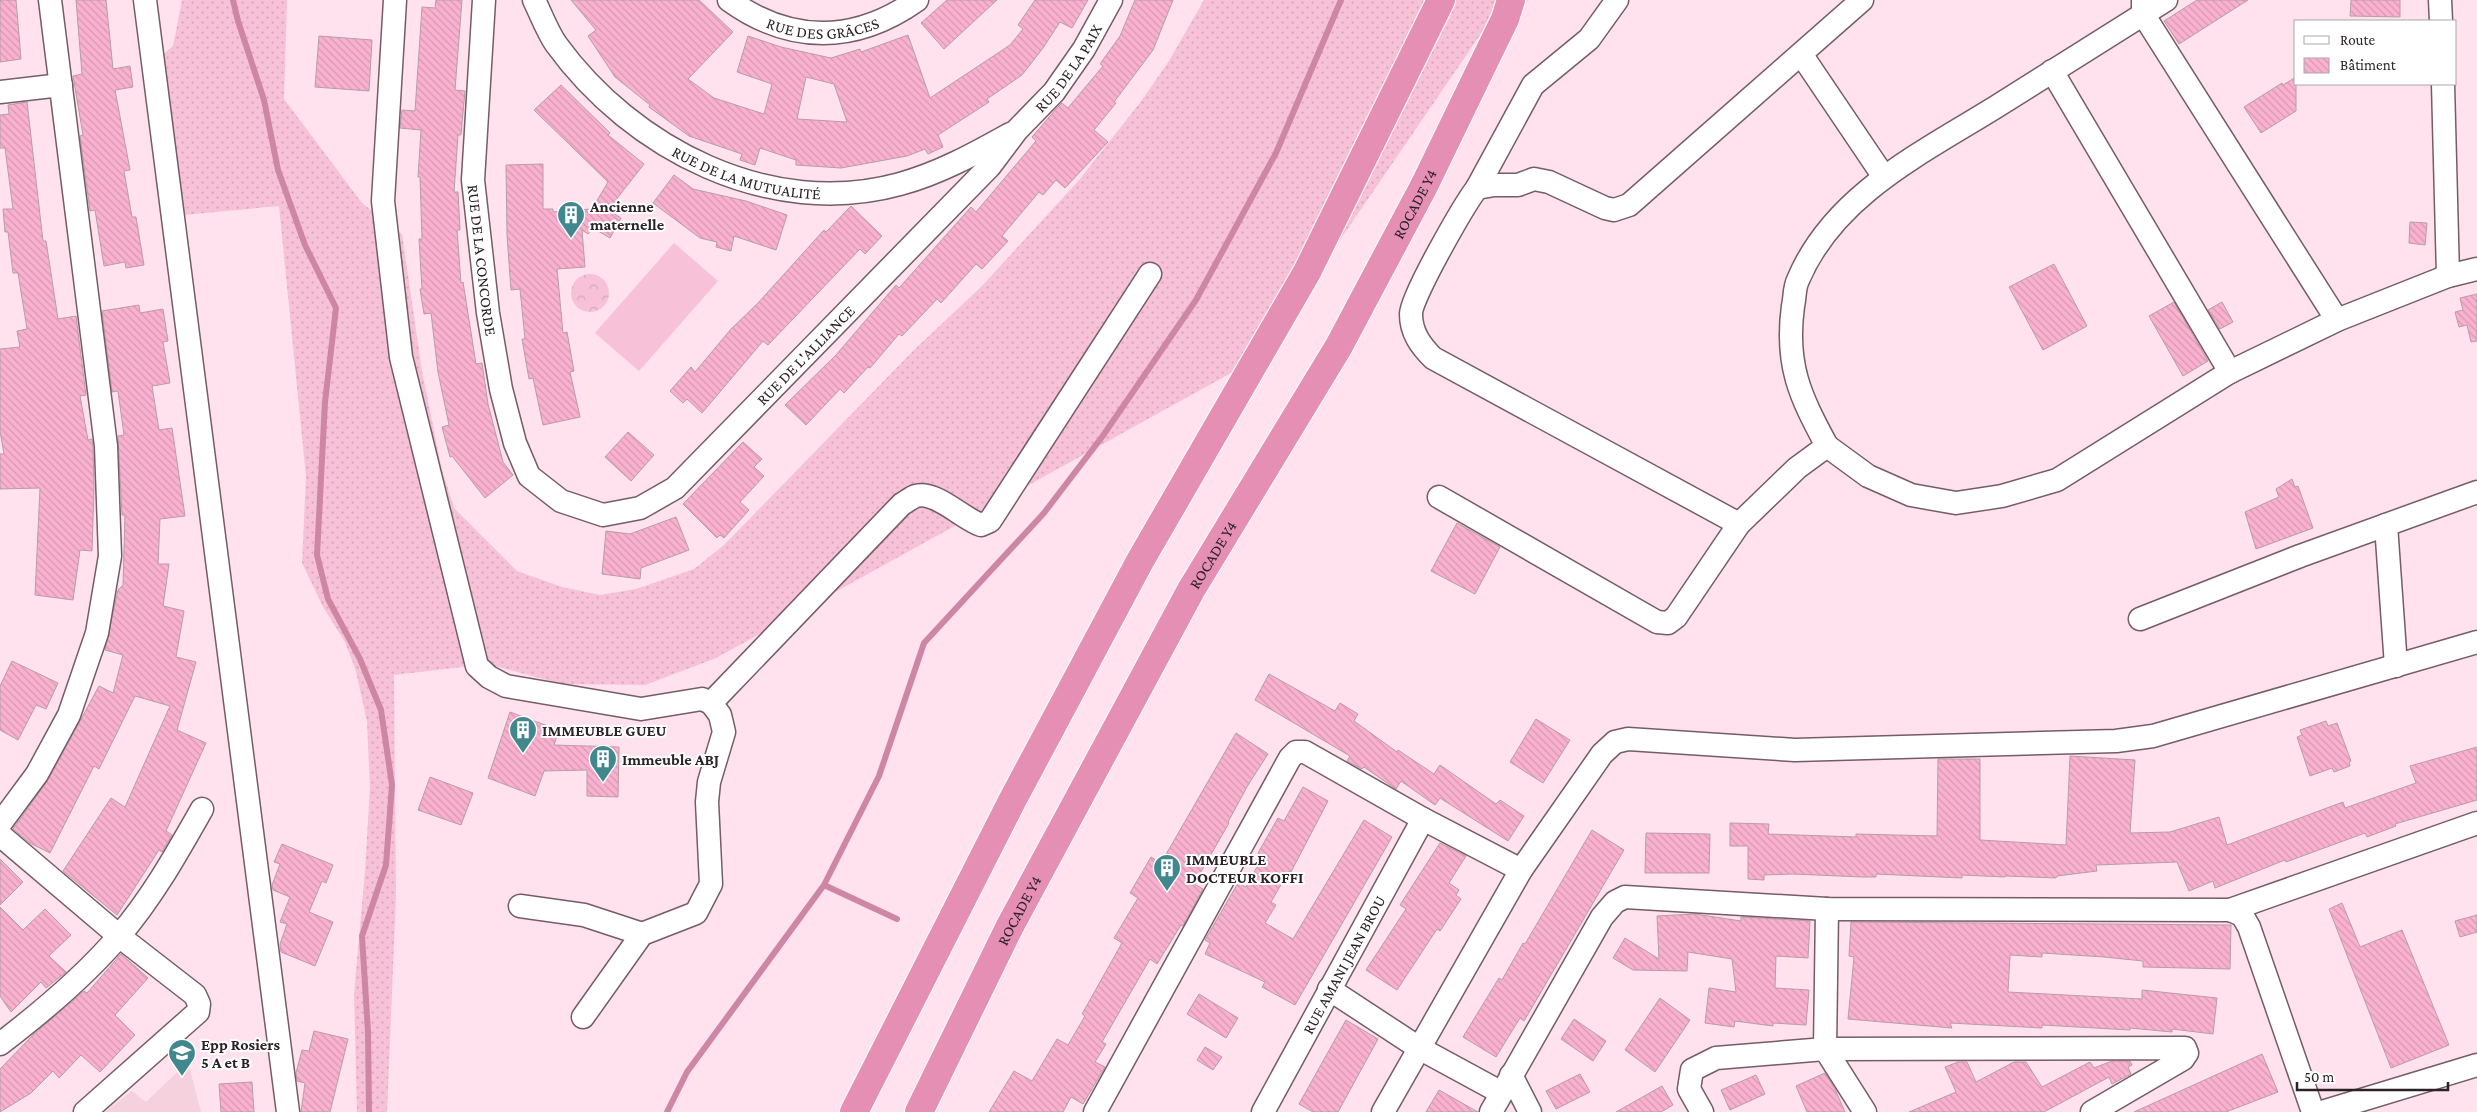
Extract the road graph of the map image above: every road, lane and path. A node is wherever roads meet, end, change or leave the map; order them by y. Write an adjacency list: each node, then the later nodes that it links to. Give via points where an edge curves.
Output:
1 (50, 0): 19 (street)
2 (145, 0): 59 (street)
3 (395, 0): 39 (street, via 383,201 400,357 477,666 506,686 641,709 702,699)
4 (484, 0): 33 (street, RUE DE LA CONCORDE, via 473,180 488,313 501,389 515,443 529,476)
5 (534, 0): 22 (street, RUE DE LA MUTUALITÉ, via 555,42 591,86 636,126 678,153 731,176 789,192 849,193 899,184 957,164)
6 (729, 0): 7 (street, RUE DES GRÂCES, via 749,14 785,30 824,34 860,29 902,11)
7 (917, 0)
8 (1111, 0): 22 (street, RUE DE LA PAIX, via 1084,49 1054,92)
9 (1441, 0): 60 (highway, via 1307,272 1140,561 1007,809)
10 (1511, 0): 61 (highway, ROCADE Y4, via 1505,19 1424,186 1339,346 1191,590 1010,926)
11 (1617, 0): 24 (street, via 1589,39 1533,85)
12 (1862, 0): 17 (street)
13 (2166, 0): 15 (street)
14 (2440, 0): 16 (street)
15 (2143, 7): 18 (street); 28 (street)
16 (2441, 20)
17 (1801, 54): 23 (street); 24 (street, via 1629,205 1614,210 1605,208 1549,182 1534,179 1518,185 1494,184)
18 (2052, 71): 23 (street); 29 (street)
19 (61, 85): 21 (street); 43 (street, via 106,446 110,556 97,633 69,715 36,774)
20 (2443, 85): 27 (street)
21 (0, 92)
22 (1017, 130): 33 (street, RUE DE L'ALLIANCE, via 990,166 675,488 640,508 603,515)
23 (1884, 177): 30 (street, via 1832,223 1797,282 1790,329 1794,373 1809,412)
24 (1477, 188): 34 (street, via 1413,300 1412,324 1419,344 1433,358)
25 (2477, 270): 27 (street)
26 (1150, 274): 39 (street, via 990,521 981,525 972,522 933,497 917,495 902,504)
27 (2448, 276): 28 (street)
28 (2337, 320): 29 (street)
29 (2230, 372): 30 (street, via 2058,480 2002,496 1956,503 1910,494 1868,476)
30 (1828, 446): 34 (street, via 1797,468)
31 (2477, 492): 35 (street)
32 (1439, 497): 34 (street, via 1657,622 1668,623 1676,617)
33 (560, 501)
34 (1739, 524)
35 (2386, 525): 36 (street); 38 (street)
36 (2140, 619)
37 (2477, 642): 38 (street)
38 (2396, 666): 45 (street, via 2152,736 2116,741 1795,750 1628,740 1615,742 1602,754)
39 (712, 704): 49 (street, via 720,715 724,732 709,782 707,802 711,884 696,912)
40 (202, 809): 50 (street, via 170,866)
41 (1423, 819): 45 (street); 51 (street, RUE AMANI JEAN BROU); 62 (street, via 1305,752 1296,752)
42 (2477, 823): 48 (street)
43 (0, 824)
44 (0, 835): 50 (street)
45 (1521, 870): 54 (street)
46 (520, 906): 49 (street, via 584,916)
47 (1827, 909): 48 (street); 55 (street); 57 (street, via 1625,897 1615,902 1602,917)
48 (2230, 910): 69 (street, via 2242,914 2249,927)
49 (642, 934): 52 (street)
50 (119, 936): 53 (street, via 47,1008); 58 (street, via 195,996 198,1012)
51 (1329, 989): 54 (street); 63 (street, RUE AMANI JEAN BROU)
52 (583, 1017)
53 (0, 1044)
54 (1420, 1048): 57 (street); 64 (street)
55 (1825, 1049): 66 (street, via 1716,1058 1692,1070 1689,1089); 67 (street); 68 (street, via 2185,1048 2183,1059)
56 (2477, 1065): 70 (street)
57 (1501, 1093): 65 (street)
58 (85, 1112)
59 (288, 1112)
60 (854, 1112)
61 (919, 1112)
62 (1095, 1112)
63 (1263, 1112)
64 (1384, 1112)
65 (1530, 1112)
66 (1702, 1112)
67 (1865, 1112)
68 (2092, 1112)
69 (2313, 1112)
70 (2322, 1112)

